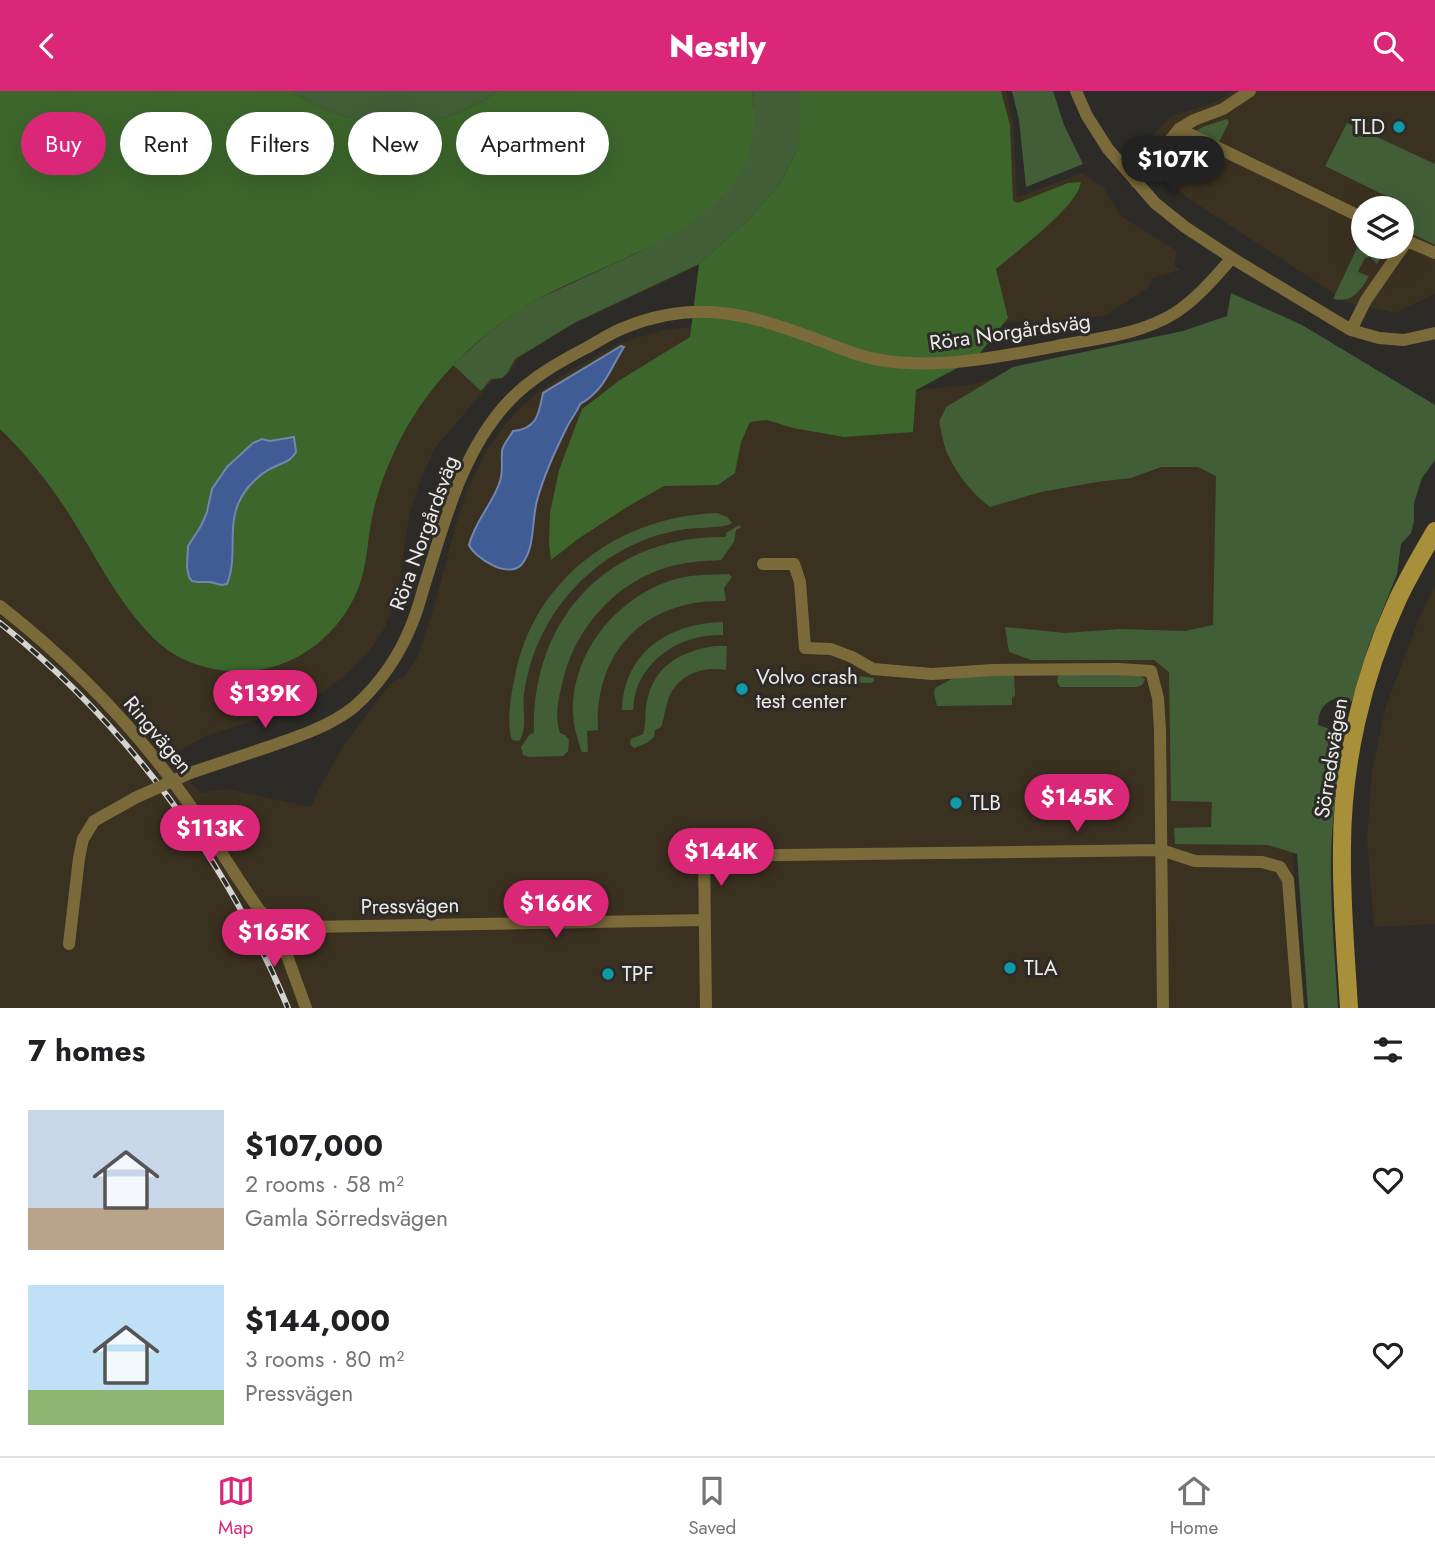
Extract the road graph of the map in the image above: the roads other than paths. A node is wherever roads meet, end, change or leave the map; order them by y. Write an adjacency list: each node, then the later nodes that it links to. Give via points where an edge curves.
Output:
1 (1076, 91): 4 (street, via 1098,135)
2 (1250, 91): 3 (street, via 1223,110)
3 (1179, 129): 4 (street); 5 (street)
4 (1136, 182): 8 (street, via 1185,227)
5 (1351, 212)
6 (1414, 244): 7 (street)
7 (1435, 253)
8 (1232, 258): 10 (street); 19 (street, Röra Norgårdsväg, bridge, via 1175,313 1132,333 1035,350 950,362 879,360 757,319 727,312 684,311 625,327 569,357 510,400 471,456 415,618 389,667 367,695 351,710 310,732 190,773 94,821 79,858)
9 (1392, 259): 10 (street)
10 (1351, 330): 11 (street, via 1404,340)
11 (1435, 333)
12 (1435, 531): 24 (street, Sörredsvägen, via 1406,582 1379,646 1350,755 1342,848)
13 (763, 564): 15 (street, via 794,564 800,582 805,648 831,649 873,669 932,674 1151,671 1160,719)
14 (0, 606): 16 (street, Ringvägen, via 89,685 144,745 207,828)
15 (1161, 850): 17 (street, via 704,856); 22 (street); 23 (street, via 1195,860 1262,862 1280,867 1288,880)
16 (260, 911): 18 (street, Pressvägen)
17 (705, 920): 18 (street, Pressvägen); 21 (street)
18 (283, 925): 20 (street, via 281,939)
19 (69, 944)
20 (306, 1008)
21 (706, 1008)
22 (1163, 1008)
23 (1298, 1008)
24 (1349, 1008)

